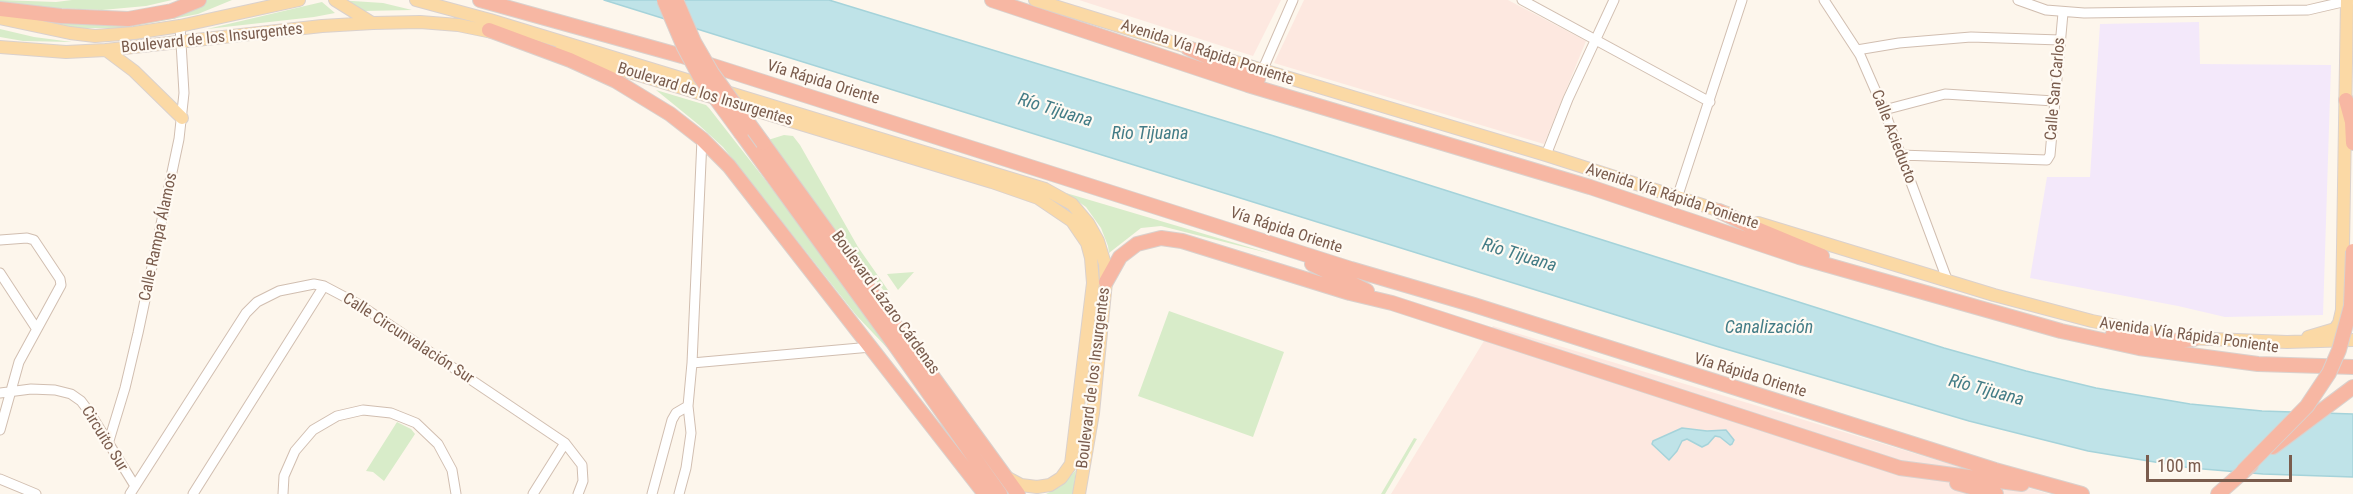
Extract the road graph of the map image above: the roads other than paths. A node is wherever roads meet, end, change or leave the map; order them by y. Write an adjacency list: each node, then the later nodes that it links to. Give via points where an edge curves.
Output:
1 (199, 0): 18 (highway, via 172,11 128,19)
2 (299, 0): 17 (main road, Boulevard de los Insurgentes)
3 (335, 0): 21 (main road)
4 (416, 0): 49 (main road, Boulevard de los Insurgentes, via 1045,189 1072,204 1088,223 1102,250)
5 (480, 0): 45 (highway, Vía Rápida Oriente, via 682,56)
6 (664, 0): 87 (highway, Boulevard Lázaro Cárdenas, bridge, via 700,76)
7 (676, 0): 74 (highway, Boulevard Lázaro Cárdenas, bridge, via 712,73)
8 (992, 0): 35 (highway, Avenida Vía Rápida Poniente)
9 (1035, 0): 28 (main road, Avenida Vía Rápida Poniente)
10 (1293, 0): 31 (street)
11 (1522, 0): 25 (street)
12 (1614, 0): 25 (street)
13 (1742, 0): 34 (street)
14 (1824, 0): 30 (street, Calle Acieducto)
15 (2018, 0): 19 (street)
16 (2348, 1): 19 (street, via 2308,10); 32 (main road)
17 (259, 4): 22 (main road, Boulevard de los Insurgentes)
18 (0, 9)
19 (2064, 13): 24 (street, Calle San Carlos)
20 (0, 18): 22 (main road, Boulevard de los Insurgentes, via 95,36)
21 (373, 23): 23 (main road, Boulevard de los Insurgentes, via 420,22); 26 (main road, Boulevard de los Insurgentes)
22 (180, 26): 26 (street, Calle Rampa Álamos)
23 (489, 30): 38 (highway, via 616,81); 67 (main road, Boulevard de los Insurgentes, via 981,179 1053,206 1080,230 1091,258 1093,283)
24 (2060, 40): 30 (street, via 1971,37); 33 (street, Calle San Carlos)
25 (1596, 41): 34 (street); 40 (street)
26 (182, 42): 29 (main road, Boulevard de los Insurgentes); 37 (street, Calle Rampa Álamos)
27 (0, 46): 29 (main road, Boulevard de los Insurgentes, via 66,52)
28 (1188, 48): 31 (main road, Avenida Vía Rápida Poniente); 35 (highway)
29 (106, 50): 37 (main road)
30 (1857, 50): 36 (street, Calle Acieducto)
31 (1263, 69): 40 (main road, Avenida Vía Rápida Poniente)
32 (2346, 100): 39 (highway); 53 (main road)
33 (2054, 101): 36 (street, via 1945,94); 41 (street, Calle San Carlos, via 2050,155 2045,161)
34 (1710, 102): 42 (street)
35 (1326, 108): 48 (highway, Avenida Vía Rápida Poniente)
36 (1884, 110): 41 (street, Calle Acieducto)
37 (182, 118): 71 (street, Calle Rampa Álamos, via 138,333)
38 (702, 139): 60 (highway, via 729,166); 61 (street)
39 (2353, 143)
40 (1546, 155): 42 (main road, Avenida Vía Rápida Poniente)
41 (1900, 155): 50 (street, Calle Acieducto)
42 (1677, 198): 43 (main road, Avenida Vía Rápida Poniente)
43 (1719, 211): 48 (highway); 50 (main road, Avenida Vía Rápida Poniente)
44 (0, 240): 54 (street, via 34,240 60,279 61,285)
45 (1269, 243): 52 (highway); 76 (highway, Vía Rápida Oriente)
46 (2353, 251): 73 (highway, bridge, via 2351,306 2329,373 2307,406)
47 (0, 273): 54 (street)
48 (1867, 276): 56 (highway, Avenida Vía Rápida Poniente)
49 (1106, 282): 52 (highway, via 1126,250 1161,238); 68 (main road, Boulevard de los Insurgentes)
50 (1947, 282): 57 (main road, Avenida Vía Rápida Poniente, via 2092,321)
51 (324, 286): 70 (street, Calle Circunvalación Sur, via 360,305); 77 (street, Calle Circunvalación Sur, via 304,285 279,291 257,302 246,313); 79 (street)
52 (1392, 303): 72 (highway)
53 (2342, 310): 55 (main road); 59 (main road, via 2339,323 2331,332)
54 (36, 328): 64 (street, via 14,374)
55 (2353, 329)
56 (2061, 331): 57 (highway, via 2176,341); 62 (highway, Avenida Vía Rápida Poniente, via 2139,348 2239,362)
57 (2194, 339): 59 (main road, Avenida Vía Rápida Poniente)
58 (2353, 340): 59 (main road, Avenida Vía Rápida Poniente)
59 (2287, 342)
60 (871, 346): 61 (street); 86 (highway)
61 (692, 363): 66 (street)
62 (2353, 367)
63 (2353, 387): 73 (highway, bridge)
64 (12, 391): 65 (street, Circuito Sur); 69 (street); 71 (street, Circuito Sur, via 55,390 71,394 90,413)
65 (0, 393)
66 (688, 406): 84 (street, via 672,420); 85 (street, via 691,433)
67 (1078, 407): 68 (main road); 74 (main road, Boulevard de los Insurgentes, via 1071,464 1061,478 1037,487 1021,485)
68 (1093, 413): 89 (main road, Boulevard de los Insurgentes)
69 (0, 430)
70 (565, 443): 82 (street); 83 (street, Calle Circunvalación Sur, via 582,465 583,481)
71 (108, 444): 77 (street, Circuito Sur)
72 (1900, 468): 76 (highway); 90 (highway)
73 (2243, 471): 92 (highway)
74 (1006, 477): 88 (highway, Boulevard Lázaro Cárdenas)
75 (0, 479): 78 (street)
76 (2064, 489): 91 (highway, Vía Rápida Oriente)
77 (132, 490)
78 (36, 494)
79 (193, 494)
80 (283, 494): 81 (street, via 284,476 295,451 313,430 337,416 363,410 391,413 416,423 438,444 452,470)
81 (456, 494)
82 (533, 494)
83 (578, 494)
84 (651, 494)
85 (680, 494)
86 (985, 494)
87 (1000, 494)
88 (1018, 494)
89 (1080, 494)
90 (1996, 494)
91 (2082, 494)
92 (2218, 494)

